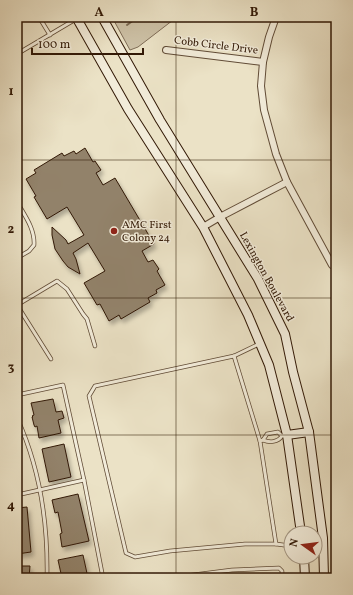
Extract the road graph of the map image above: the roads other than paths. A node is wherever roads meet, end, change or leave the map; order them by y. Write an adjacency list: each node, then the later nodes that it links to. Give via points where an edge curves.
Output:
1 (39, 17): 5 (lane)
2 (102, 17): 11 (main road, Lexington Boulevard, via 160,120)
3 (276, 17): 8 (street)
4 (78, 18): 5 (lane); 12 (main road, via 128,109)
5 (50, 35): 7 (lane)
6 (166, 50): 8 (street, Cobb Circle Drive)
7 (17, 54)
8 (264, 62): 9 (street, via 261,86 264,110)
9 (287, 182): 11 (street); 14 (street)
10 (17, 202): 13 (lane, via 35,237 34,245 29,251)
11 (220, 217): 12 (street); 22 (main road, Lexington Boulevard, via 258,279 285,334)
12 (203, 227): 16 (main road)
13 (17, 258)
14 (334, 264)
15 (17, 305): 17 (lane, via 57,281 67,289 86,319); 19 (lane)
16 (260, 344): 18 (lane); 23 (main road, via 268,365)
17 (95, 346)
18 (234, 356): 24 (lane); 29 (lane, via 95,386 89,396 126,553 135,557 245,544)
19 (51, 359)
20 (17, 396): 25 (lane, via 63,385)
21 (17, 418): 26 (lane)
22 (309, 432): 23 (main road); 38 (main road, Lexington Boulevard, via 323,538)
23 (285, 435): 24 (lane, via 280,440); 24 (lane, via 278,432 266,434); 28 (main road)
24 (262, 440): 29 (lane)
25 (84, 480): 26 (lane); 34 (lane)
26 (40, 490): 27 (lane); 33 (lane, via 45,525)
27 (17, 495)
28 (300, 525)
29 (276, 544): 30 (lane)
30 (283, 545)
31 (304, 565): 37 (main road)
32 (185, 577): 35 (lane); 36 (lane, via 232,570 279,568 282,571)
33 (47, 578)
34 (103, 578)
35 (173, 578)
36 (282, 578)
37 (305, 578)
38 (324, 578)

